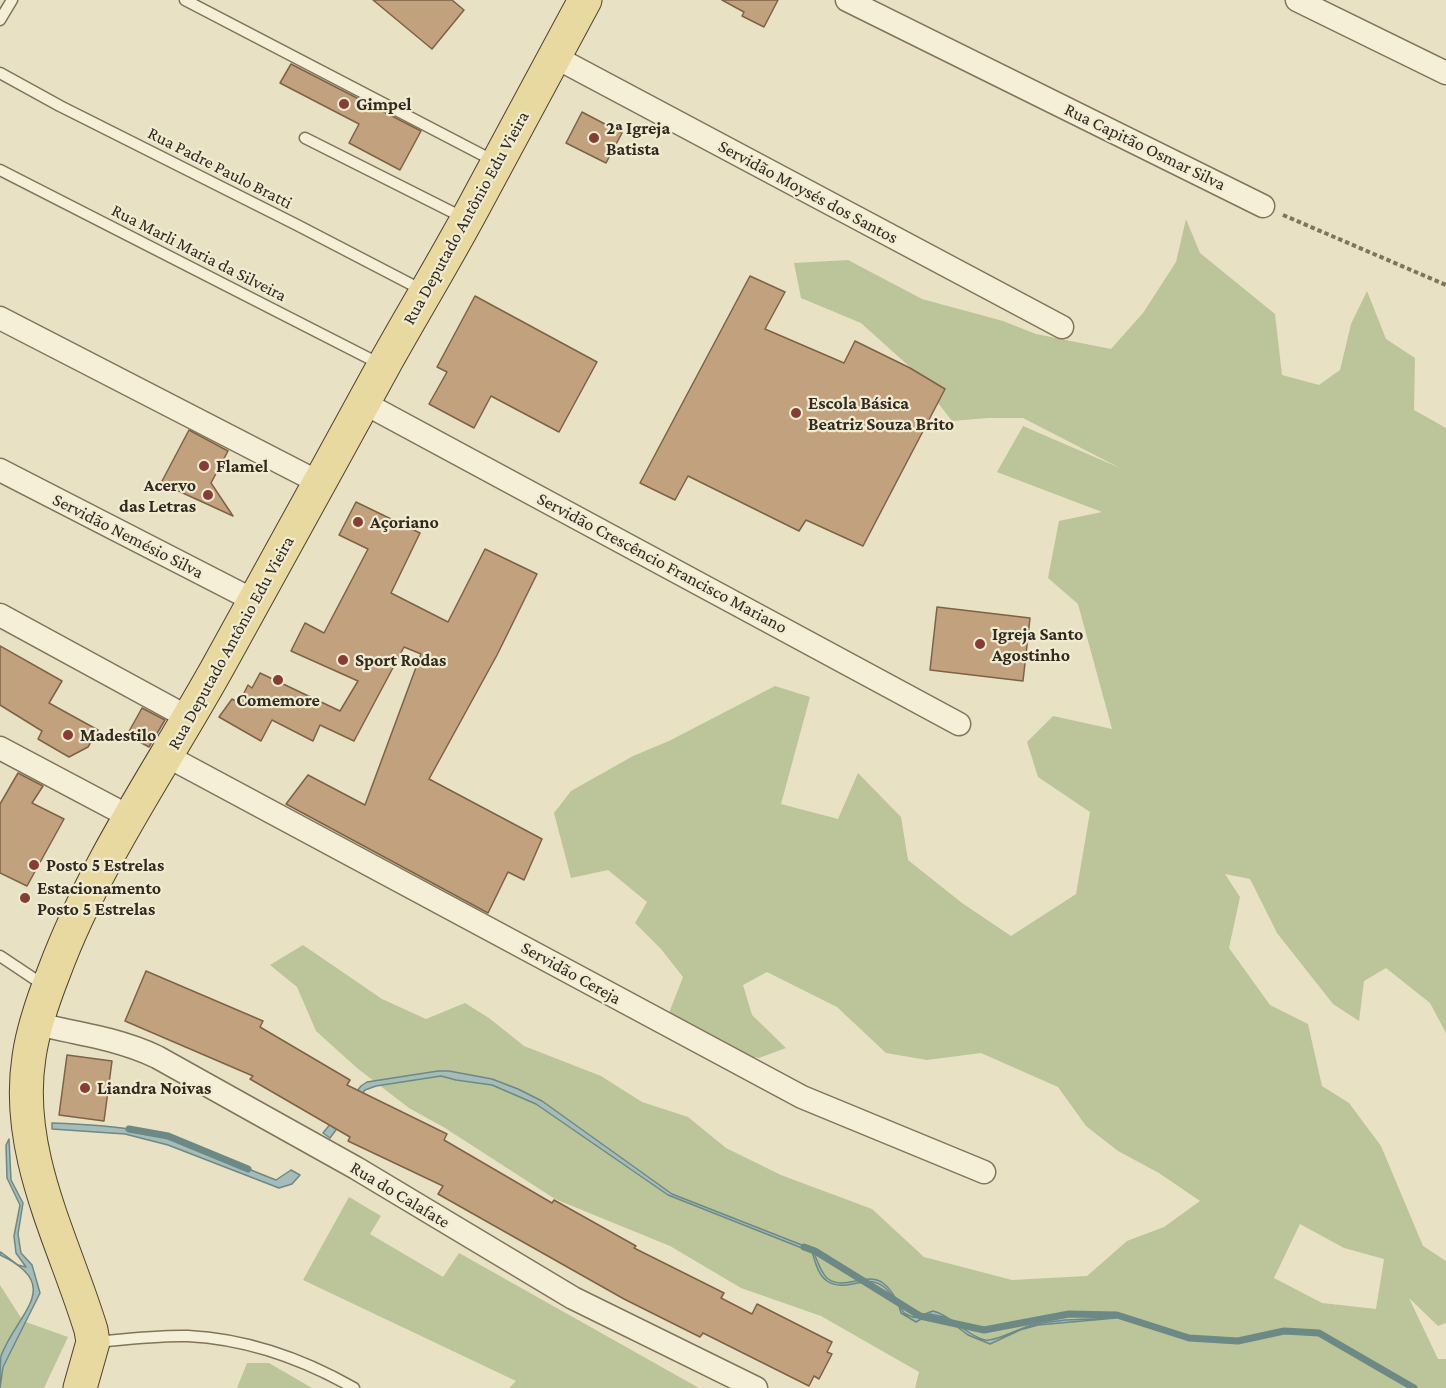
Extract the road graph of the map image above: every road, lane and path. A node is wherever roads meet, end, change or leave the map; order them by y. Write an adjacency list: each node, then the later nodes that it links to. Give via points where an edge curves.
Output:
1 (12, 0): 6 (lane)
2 (185, 0): 11 (lane)
3 (585, 0): 7 (main road, Rua Deputado Antônio Edu Vieira)
4 (848, 0): 13 (street, Rua Capitão Osmar Silva)
5 (1297, 0): 9 (street)
6 (0, 20)
7 (555, 57): 11 (main road, Rua Deputado Antônio Edu Vieira); 18 (street, Servidão Moysés dos Santos)
8 (0, 73): 16 (lane, Rua Padre Paulo Bratti)
9 (1446, 73)
10 (305, 138): 14 (lane)
11 (498, 163): 14 (main road, Rua Deputado Antônio Edu Vieira)
12 (0, 170): 19 (lane, Rua Marli Maria da Silveira)
13 (1263, 206): 15 (path)
14 (467, 219): 16 (main road, Rua Deputado Antônio Edu Vieira)
15 (1446, 285)
16 (425, 292): 19 (main road, Rua Deputado Antônio Edu Vieira)
17 (0, 318): 22 (street)
18 (1062, 327)
19 (384, 366): 20 (main road, Rua Deputado Antônio Edu Vieira)
20 (364, 403): 22 (main road, Rua Deputado Antônio Edu Vieira); 26 (street, Servidão Crescêncio Francisco Mariano)
21 (0, 470): 23 (street, Servidão Nemésio Silva)
22 (320, 483): 23 (main road, Rua Deputado Antônio Edu Vieira)
23 (255, 601): 25 (main road, Rua Deputado Antônio Edu Vieira)
24 (0, 615): 25 (street)
25 (189, 718): 28 (main road, Rua Deputado Antônio Edu Vieira)
26 (959, 724)
27 (0, 748): 29 (street)
28 (167, 756): 29 (main road, Rua Deputado Antônio Edu Vieira); 33 (street, Servidão Cereja, via 802,1097)
29 (130, 817): 31 (main road, Rua Deputado Antônio Edu Vieira, via 81,908)
30 (0, 956): 31 (lane)
31 (48, 987): 32 (main road, Rua Deputado Antônio Edu Vieira)
32 (36, 1024): 34 (main road, Rua Deputado Antônio Edu Vieira, via 28,1060 26,1100 30,1145); 37 (street, Rua do Calafate, via 138,1048 157,1057 356,1168 573,1298)
33 (984, 1172)
34 (93, 1342): 35 (main road); 36 (lane, via 190,1336 237,1343 293,1358)
35 (80, 1388)
36 (354, 1388)
37 (756, 1388)

